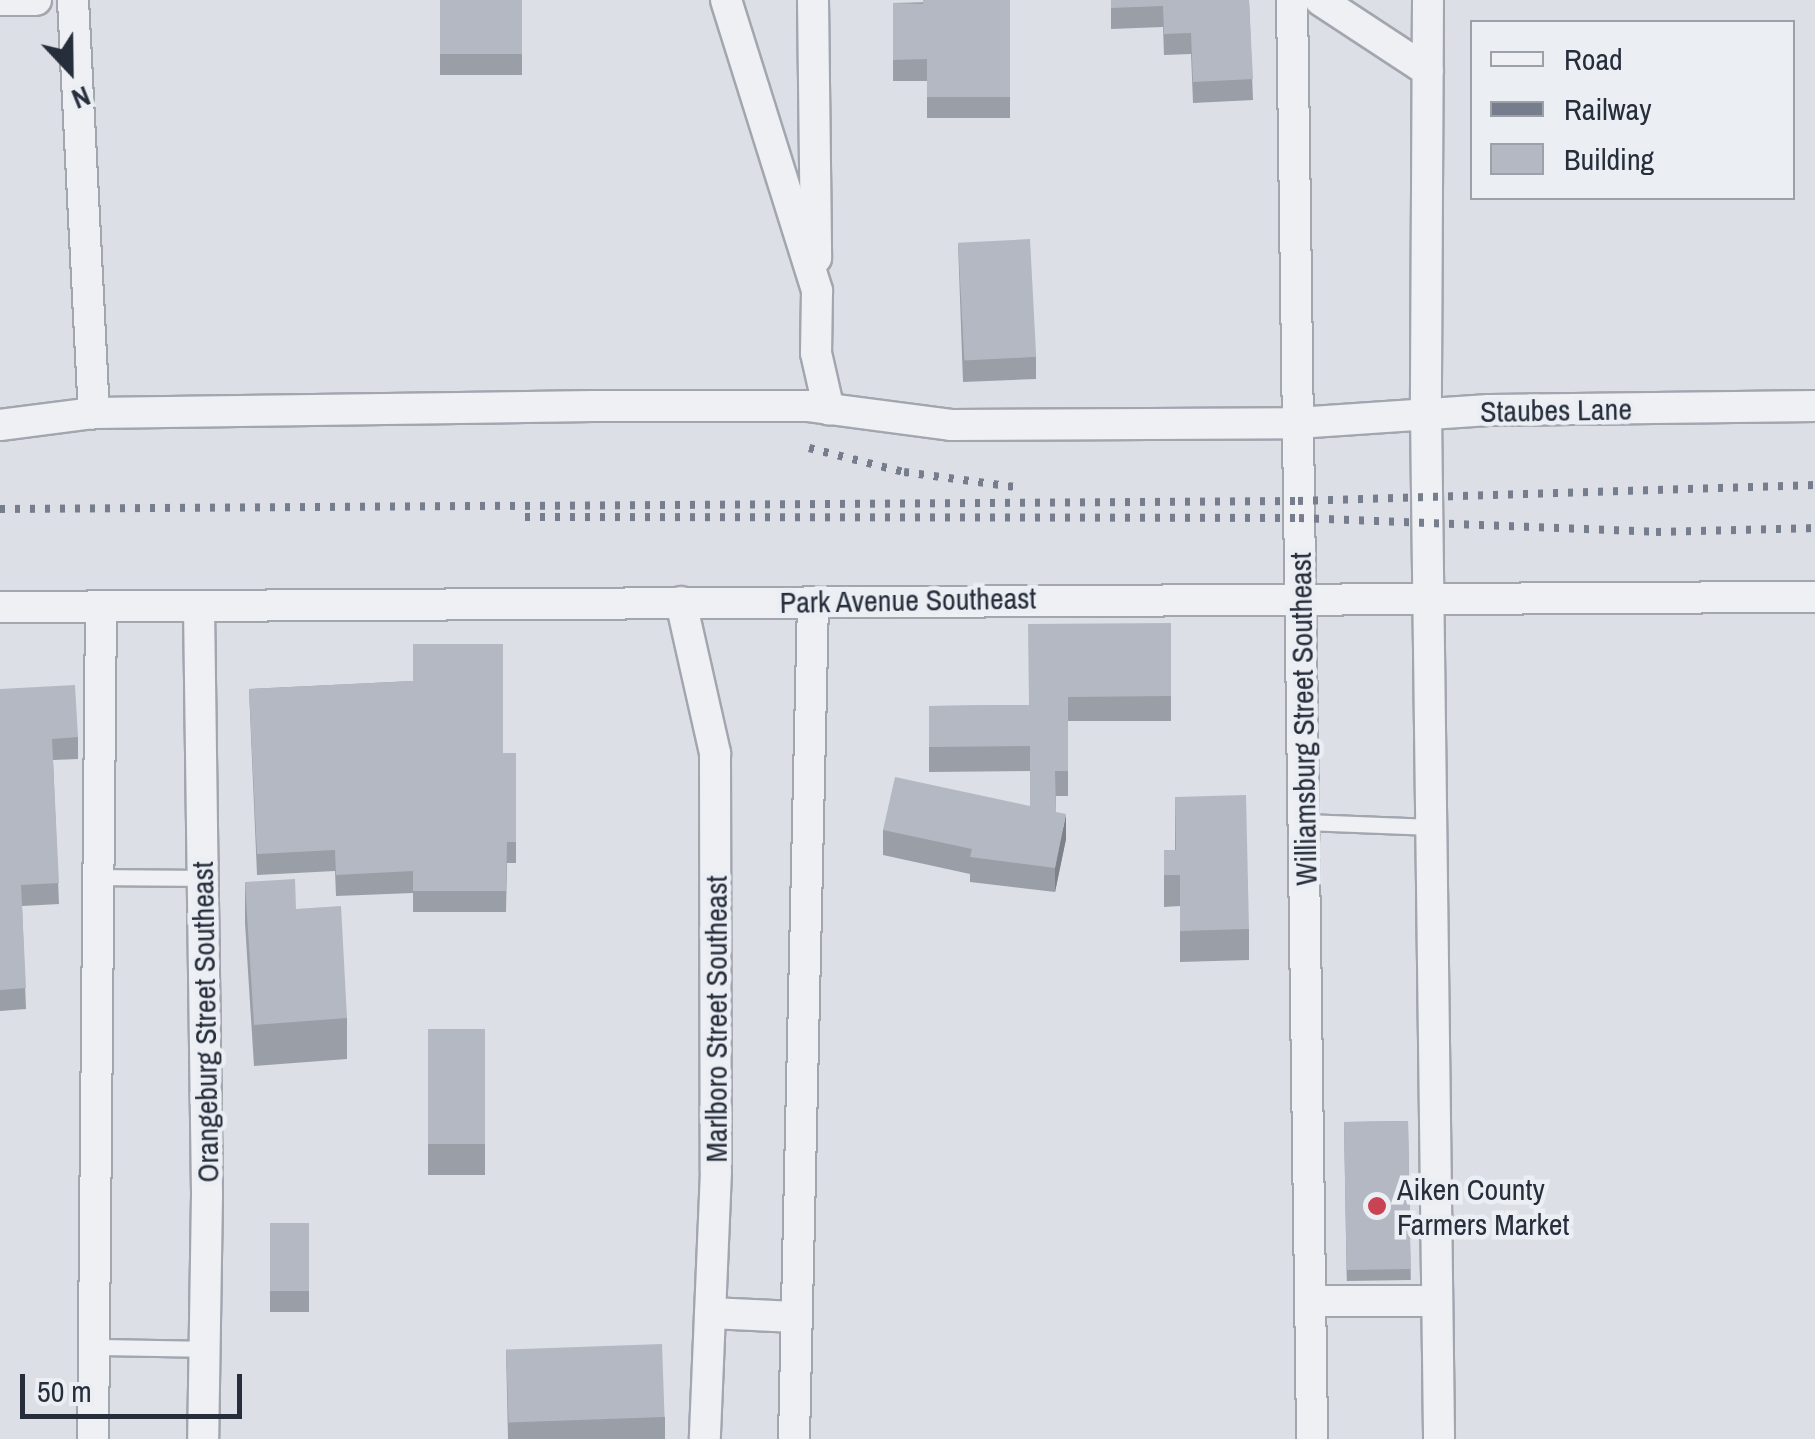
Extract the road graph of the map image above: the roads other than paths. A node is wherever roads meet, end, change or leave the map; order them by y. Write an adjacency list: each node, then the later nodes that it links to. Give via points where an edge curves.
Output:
1 (0, 0): 2 (street)
2 (36, 0)
3 (72, 0): 13 (street)
4 (726, 0): 10 (street)
5 (813, 0): 10 (street)
6 (1292, 0): 15 (street, Williamsburg Street Southeast)
7 (1320, 0): 9 (street)
8 (1428, 0): 9 (street)
9 (1428, 72): 14 (street)
10 (817, 290): 12 (street, via 816,353)
11 (1815, 406): 14 (street, Staubes Lane)
12 (829, 410): 13 (street); 15 (street, via 951,425)
13 (94, 413): 16 (street)
14 (1426, 414): 15 (street, Staubes Lane); 19 (street)
15 (1297, 423): 18 (street, Williamsburg Street Southeast)
16 (0, 425)
17 (1815, 598): 19 (street, Park Avenue Southeast)
18 (1300, 599): 19 (street, Park Avenue Southeast); 21 (street, Park Avenue Southeast); 25 (street, Williamsburg Street Southeast)
19 (1431, 599): 26 (street)
20 (681, 602): 21 (street, Park Avenue Southeast); 23 (street, Park Avenue Southeast); 31 (street, Marlboro Street Southeast, via 715,752)
21 (813, 602): 32 (street)
22 (101, 606): 23 (street, Park Avenue Southeast); 24 (street, Park Avenue Southeast); 27 (street)
23 (198, 606): 28 (street, Orangeburg Street Southeast)
24 (0, 608)
25 (1306, 822): 26 (lane); 29 (street, Williamsburg Street Southeast)
26 (1431, 827): 30 (street)
27 (98, 877): 28 (lane); 33 (street)
28 (202, 878): 34 (street, Orangeburg Street Southeast)
29 (1312, 1301): 30 (street); 39 (street, Williamsburg Street Southeast)
30 (1437, 1301): 40 (street)
31 (710, 1313): 32 (street); 37 (street, Marlboro Street Southeast)
32 (796, 1317): 38 (street)
33 (94, 1346): 34 (lane); 35 (street)
34 (205, 1349): 36 (street, Orangeburg Street Southeast)
35 (93, 1439)
36 (204, 1439)
37 (705, 1439)
38 (794, 1439)
39 (1312, 1439)
40 (1439, 1439)

